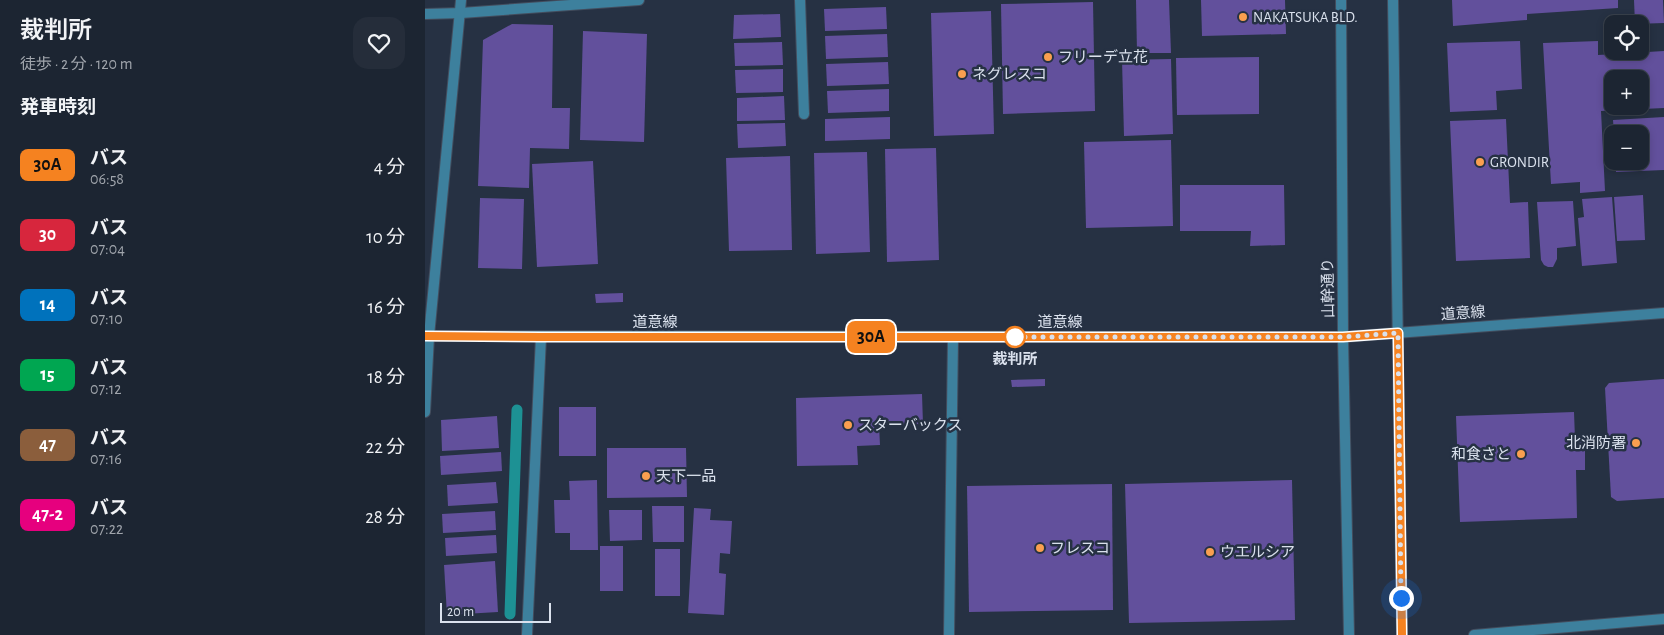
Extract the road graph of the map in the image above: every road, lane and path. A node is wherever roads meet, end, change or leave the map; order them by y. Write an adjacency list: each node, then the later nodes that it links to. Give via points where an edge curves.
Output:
1 (461, 0): 6 (street)
2 (639, 0): 6 (street)
3 (800, 0): 8 (street)
4 (1341, 0): 14 (street, 山幹通り)
5 (1393, 0): 10 (street)
6 (461, 13): 7 (street); 11 (street)
7 (425, 14)
8 (804, 114)
9 (1664, 313): 10 (street, 道意線)
10 (1398, 333): 14 (street, 道意線); 20 (street)
11 (427, 336): 12 (street, 道意線); 15 (street)
12 (541, 337): 13 (street, 道意線); 17 (street)
13 (953, 337): 14 (street, 道意線); 18 (street)
14 (1343, 337): 19 (street, 山幹通り)
15 (425, 412)
16 (1664, 620): 21 (street)
17 (527, 635)
18 (949, 635)
19 (1349, 635)
20 (1402, 635)
21 (1475, 635)

